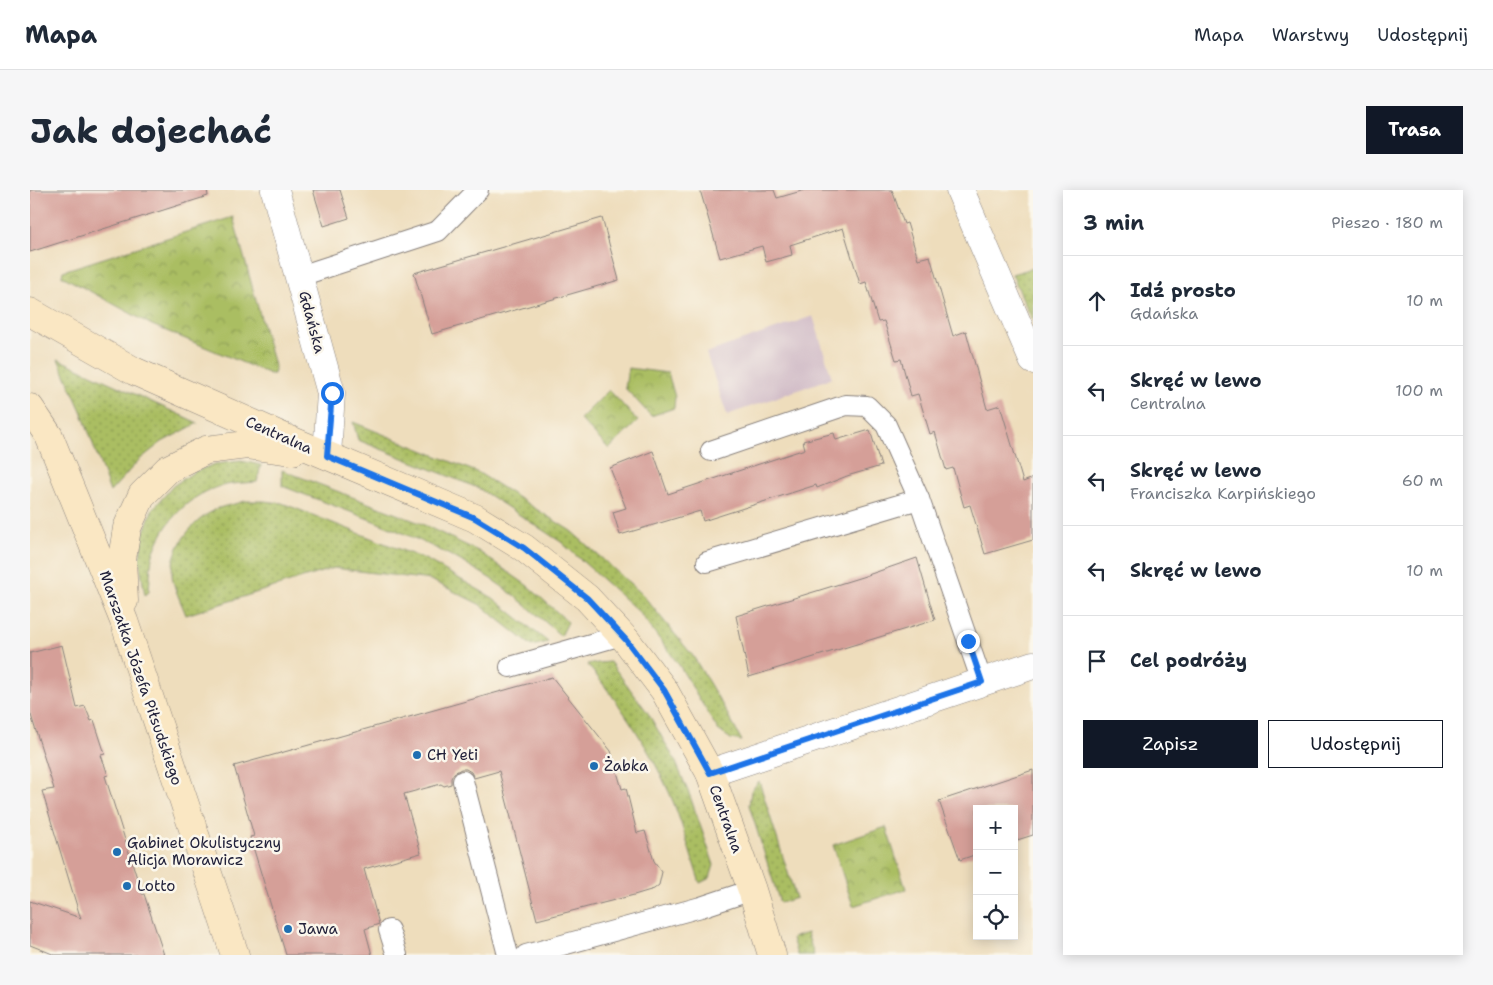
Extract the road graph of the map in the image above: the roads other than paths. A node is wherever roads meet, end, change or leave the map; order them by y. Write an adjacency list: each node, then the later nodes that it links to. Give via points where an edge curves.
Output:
1 (275, 190): 4 (street, Gdańska)
2 (478, 190): 4 (lane, via 438,231)
3 (960, 190): 6 (street)
4 (300, 276): 9 (street, Gdańska, via 332,393)
5 (30, 312): 9 (main road, Centralna, via 134,371)
6 (1033, 360)
7 (30, 408): 12 (main road, Marszałka Józefa Piłsudskiego, via 49,436)
8 (711, 451): 10 (lane, via 846,405 867,406 886,425)
9 (327, 456): 12 (main road, via 247,444 206,450 168,469 142,495 127,528 122,559); 13 (main road, Centralna, via 475,518 524,548 587,598)
10 (919, 499): 11 (lane); 16 (lane)
11 (707, 562)
12 (124, 621): 22 (main road, Marszałka Józefa Piłsudskiego)
13 (622, 635): 15 (lane); 17 (main road, Centralna, via 664,690)
14 (1033, 665): 16 (street)
15 (510, 667)
16 (982, 682): 17 (street)
17 (710, 773): 19 (main road, Centralna)
18 (463, 780): 24 (lane)
19 (752, 890): 21 (lane); 25 (main road, Centralna)
20 (389, 930): 23 (lane)
21 (536, 954)
22 (235, 955)
23 (397, 955)
24 (508, 955)
25 (772, 955)

